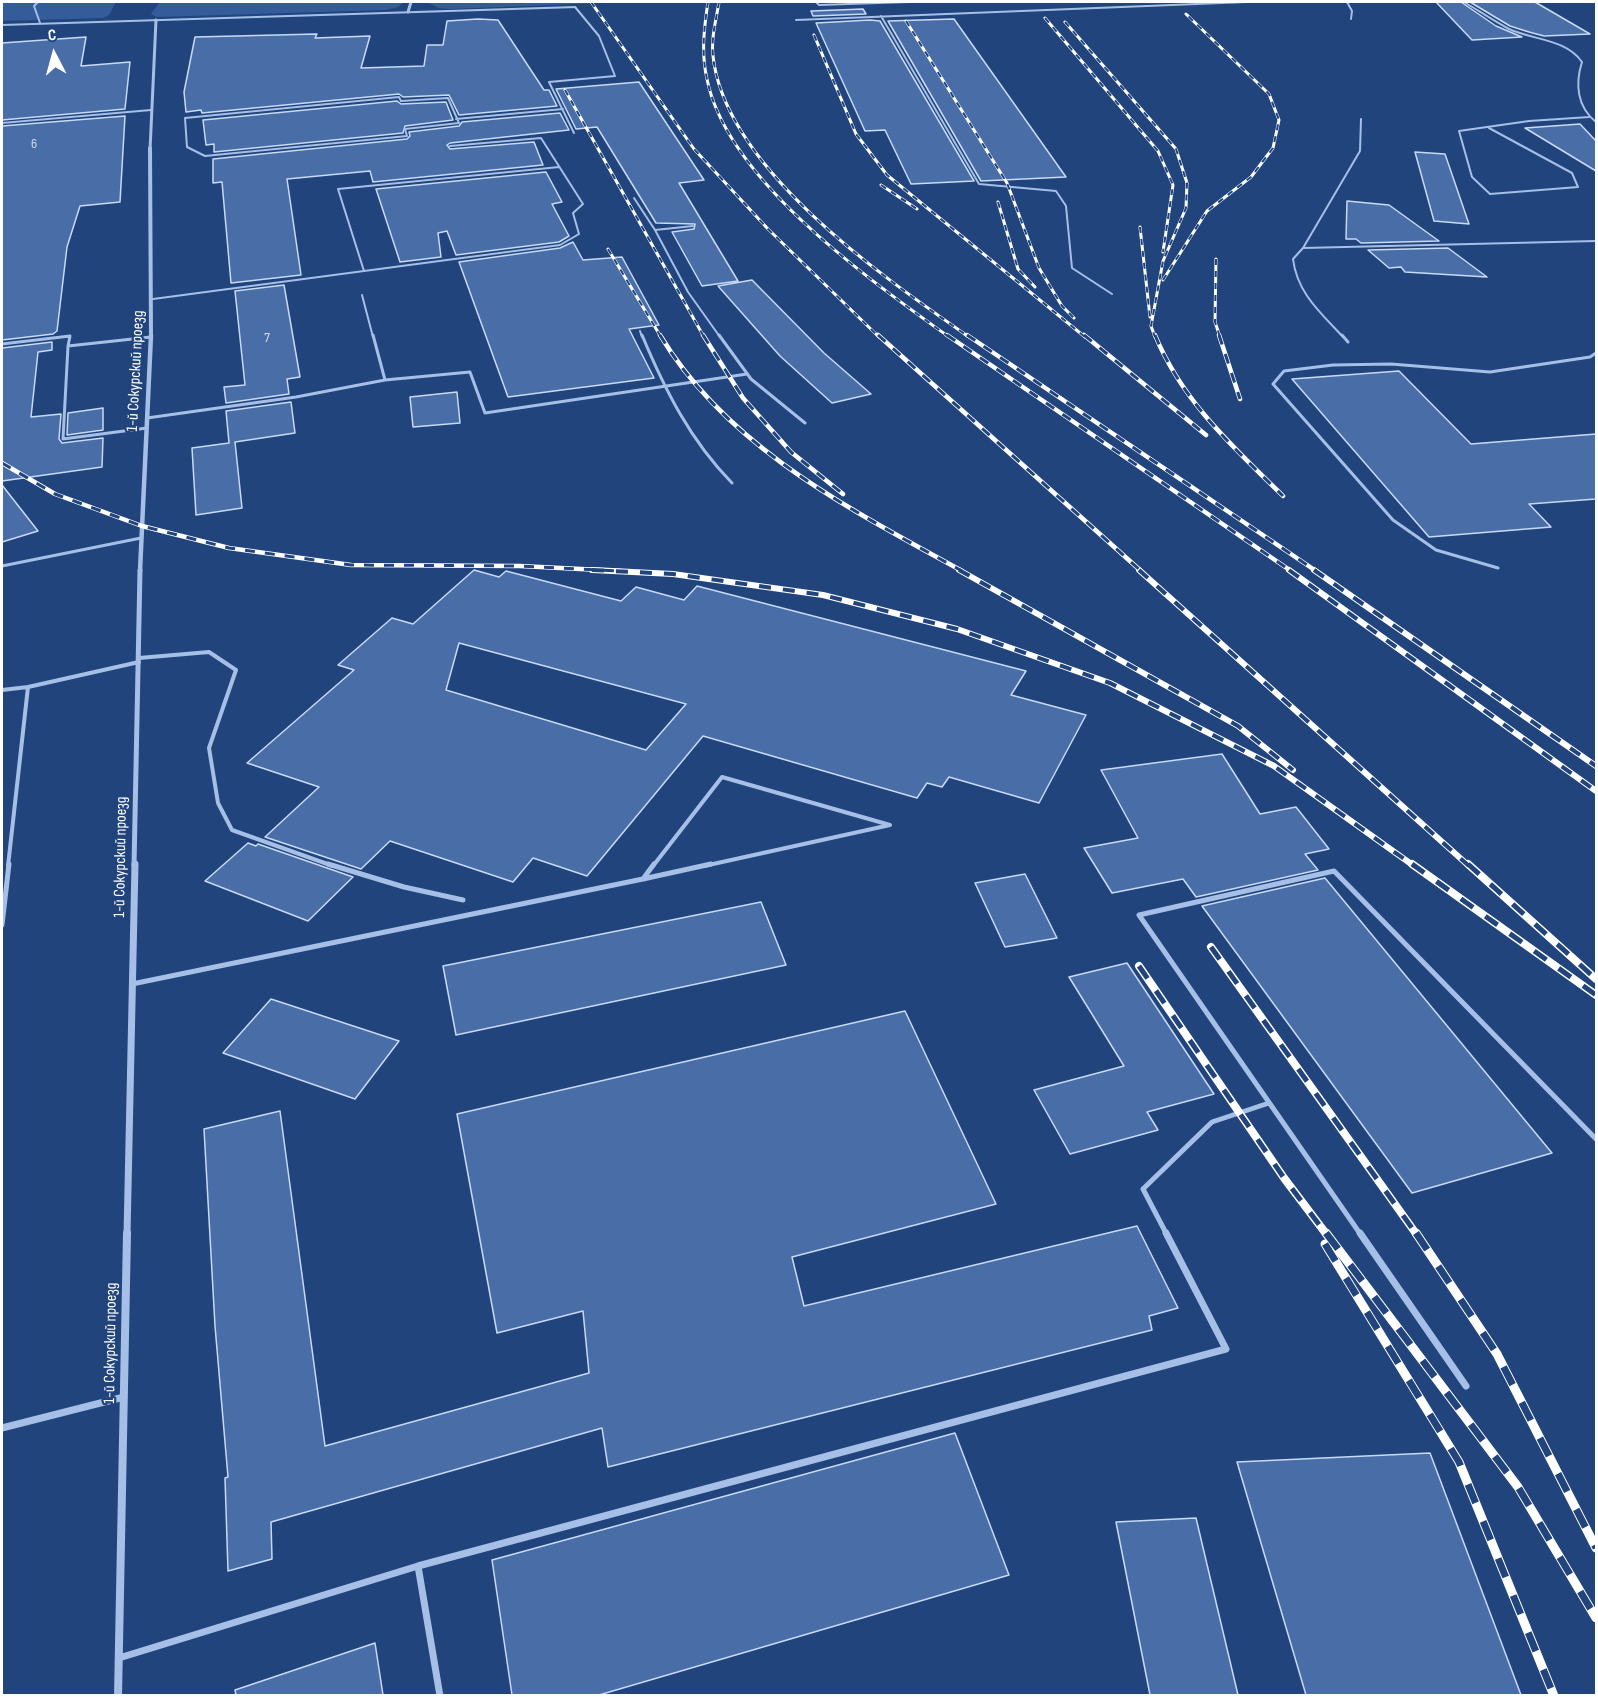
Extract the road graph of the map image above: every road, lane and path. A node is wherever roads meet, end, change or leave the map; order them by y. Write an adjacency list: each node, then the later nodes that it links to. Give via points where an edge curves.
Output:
1 (38, 2): 14 (lane, via 34,6)
2 (411, 2): 9 (street)
3 (816, 2): 4 (lane)
4 (909, 2)
5 (1247, 2): 10 (lane)
6 (1347, 2): 11 (lane)
7 (1464, 2): 18 (lane, via 1515,31 1580,57 1577,86)
8 (575, 7): 9 (street); 16 (lane, via 599,36 615,76 549,82)
9 (408, 12): 12 (street)
10 (881, 16): 13 (lane); 33 (lane, via 979,184 1056,191 1066,206 1072,268)
11 (1351, 19)
12 (156, 20): 14 (street); 17 (street, 1-й Сокурский проезд)
13 (796, 20)
14 (40, 23): 15 (street)
15 (2, 25)
16 (562, 109): 19 (lane); 24 (lane)
17 (151, 110): 22 (lane); 35 (street, 1-й Сокурский проезд)
18 (1588, 117): 21 (lane); 23 (lane)
19 (456, 119): 19 (lane, via 448,98 401,101 399,97 185,118 187,147 205,156 407,136 405,129 459,123)
20 (1361, 119): 31 (lane, via 1360,151)
21 (1596, 122)
22 (2, 123)
23 (1489, 128): 23 (lane, via 1572,173 1578,187 1490,194 1472,177 1459,131)
24 (574, 133)
25 (450, 146): 26 (lane, via 541,138)
26 (560, 167): 32 (lane, via 583,204 573,213 579,234 560,246); 32 (lane, via 338,189)
27 (634, 198): 29 (lane)
28 (693, 226): 29 (lane)
29 (655, 230): 42 (lane, via 688,292)
30 (1596, 241): 31 (lane)
31 (1303, 248): 38 (lane, via 1293,259 1298,284)
32 (364, 272): 35 (lane)
33 (1112, 294)
34 (362, 295): 43 (lane)
35 (153, 299): 37 (street, 1-й Сокурский проезд)
36 (640, 331): 44 (lane)
37 (151, 337): 40 (lane); 45 (street, 1-й Сокурский проезд)
38 (1348, 342)
39 (2, 344): 40 (lane, via 70,336)
40 (68, 346): 47 (lane, via 63,439)
41 (1596, 353): 51 (lane, via 1490,372 1391,364 1333,365 1284,371 1273,384 1392,520 1436,550)
42 (747, 374): 44 (lane); 46 (lane)
43 (385, 380): 44 (lane, via 470,372 485,413); 45 (lane)
44 (663, 385): 48 (lane, via 710,462)
45 (147, 418): 47 (street, 1-й Сокурский проезд)
46 (805, 423)
47 (147, 428): 49 (street, 1-й Сокурский проезд)
48 (732, 483)
49 (141, 538): 50 (lane); 52 (street, 1-й Сокурский проезд)
50 (2, 566)
51 (1498, 568)
52 (139, 660): 53 (lane); 56 (lane, via 209,652 236,670 209,748 218,803 232,830 290,851); 58 (street, 1-й Сокурский проезд)
53 (28, 687): 54 (lane); 57 (lane)
54 (2, 690)
55 (642, 880): 55 (lane, via 665,875 890,825 722,777); 58 (lane)
56 (463, 900)
57 (2, 925)
58 (132, 984): 62 (street, 1-й Сокурский проезд)
59 (1269, 1103): 60 (lane, via 1138,915 1334,871); 61 (lane); 64 (lane, via 1212,1122 1143,1189 1226,1349)
60 (1596, 1139)
61 (1466, 1386)
62 (124, 1397): 63 (lane); 65 (street, 1-й Сокурский проезд)
63 (2, 1428)
64 (418, 1566): 65 (lane); 67 (lane)
65 (118, 1658): 66 (street, 1-й Сокурский проезд)
66 (118, 1695)
67 (440, 1695)

